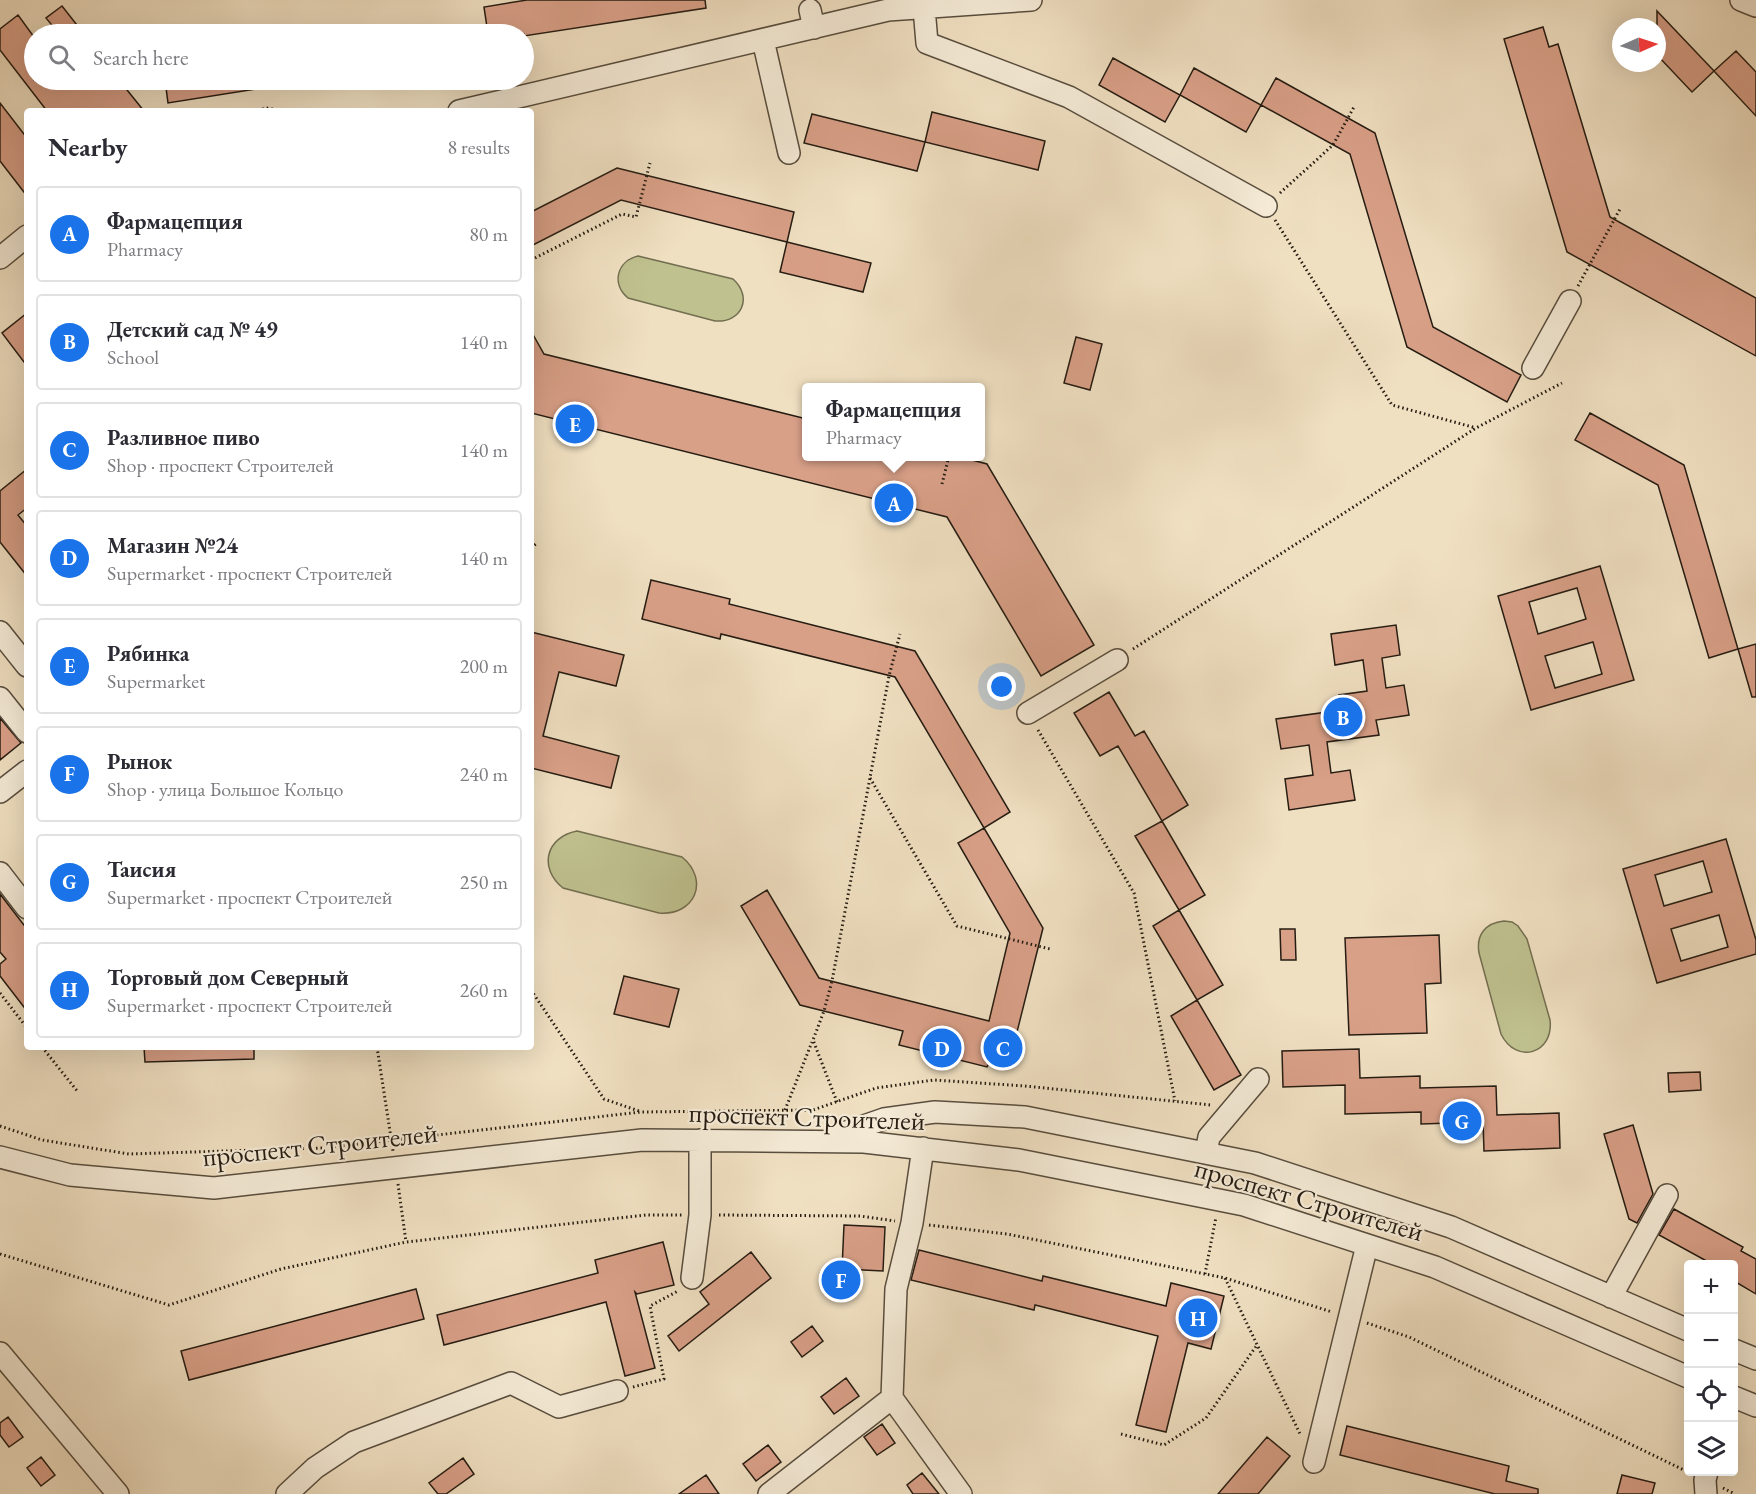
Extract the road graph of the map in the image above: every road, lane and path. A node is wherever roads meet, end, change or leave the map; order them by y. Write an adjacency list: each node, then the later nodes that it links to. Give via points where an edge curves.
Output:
1 (1031, 0): 4 (street)
2 (1741, 0): 3 (street)
3 (1756, 6)
4 (924, 8): 5 (street, via 812,19); 10 (street, via 927,43 1069,97)
5 (762, 40): 7 (street); 8 (street)
6 (1354, 107): 10 (path, via 1333,145)
7 (472, 108)
8 (789, 153)
9 (650, 163): 14 (path, via 636,217 622,214)
10 (1266, 206): 18 (path, via 1392,405)
11 (1620, 208): 15 (path)
12 (24, 238): 13 (street)
13 (0, 258)
14 (534, 258)
15 (1570, 301): 16 (street)
16 (1533, 368)
17 (1562, 383): 18 (path)
18 (1476, 428): 25 (path)
19 (948, 461): 20 (path)
20 (942, 484)
21 (537, 543): 22 (path)
22 (534, 546)
23 (0, 632): 26 (street)
24 (900, 634): 31 (path)
25 (1117, 660): 28 (street)
26 (24, 662)
27 (0, 698): 29 (street)
28 (1028, 713): 44 (path, via 1134,893)
29 (24, 728)
30 (24, 773): 32 (street)
31 (870, 778): 35 (path, via 957,926); 39 (path, via 832,981)
32 (0, 792)
33 (0, 873): 34 (street)
34 (24, 904)
35 (1050, 949)
36 (0, 993): 38 (path)
37 (534, 995): 48 (path, via 603,1099)
38 (24, 1024)
39 (813, 1040): 45 (path); 47 (path)
40 (44, 1050): 43 (path)
41 (377, 1050): 50 (path)
42 (1258, 1079): 46 (street)
43 (78, 1092)
44 (1175, 1101): 45 (path, via 934,1080 876,1088); 46 (path)
45 (837, 1102): 47 (path, via 813,1110)
46 (1234, 1107): 54 (street, via 1209,1137)
47 (785, 1110): 48 (path)
48 (641, 1112): 50 (path)
49 (0, 1126): 50 (path, via 42,1140 129,1154 321,1148)
50 (391, 1140): 56 (path)
51 (700, 1140): 52 (street, проспект Строителей); 56 (street, проспект Строителей, via 642,1140); 58 (street)
52 (820, 1141): 53 (street, проспект Строителей); 54 (street, via 884,1119 935,1112 1025,1117)
53 (922, 1148): 59 (street); 61 (street, проспект Строителей, via 1019,1160 1245,1205)
54 (1206, 1153): 65 (street, via 1255,1163 1451,1227)
55 (0, 1157): 56 (street, проспект Строителей, via 70,1175 214,1188)
56 (395, 1168): 60 (path)
57 (1667, 1195): 65 (street)
58 (700, 1215): 59 (path, via 860,1216); 60 (path, via 646,1215); 63 (street)
59 (912, 1223): 64 (path, via 1007,1234); 74 (street, via 896,1289)
60 (406, 1242): 62 (path, via 281,1269 169,1305)
61 (1367, 1245): 66 (street); 72 (street, проспект Строителей, via 1436,1267)
62 (0, 1254)
63 (692, 1278): 73 (path, via 676,1294 651,1306 664,1379)
64 (1226, 1278): 66 (path); 68 (path)
65 (1611, 1297): 67 (street)
66 (1349, 1318): 78 (street); 79 (path, via 1409,1337)
67 (1684, 1328)
68 (1257, 1345): 77 (path, via 1206,1419 1164,1445); 78 (path)
69 (1738, 1352): 71 (street)
70 (0, 1353): 80 (street)
71 (1756, 1359)
72 (1684, 1375)
73 (616, 1391): 81 (street, via 559,1407 511,1383 354,1442 315,1468)
74 (892, 1398): 82 (street); 83 (street)
75 (1738, 1398): 76 (street)
76 (1756, 1406)
77 (1121, 1434)
78 (1314, 1462)
79 (1706, 1482)
80 (118, 1494)
81 (287, 1494)
82 (769, 1494)
83 (961, 1494)

